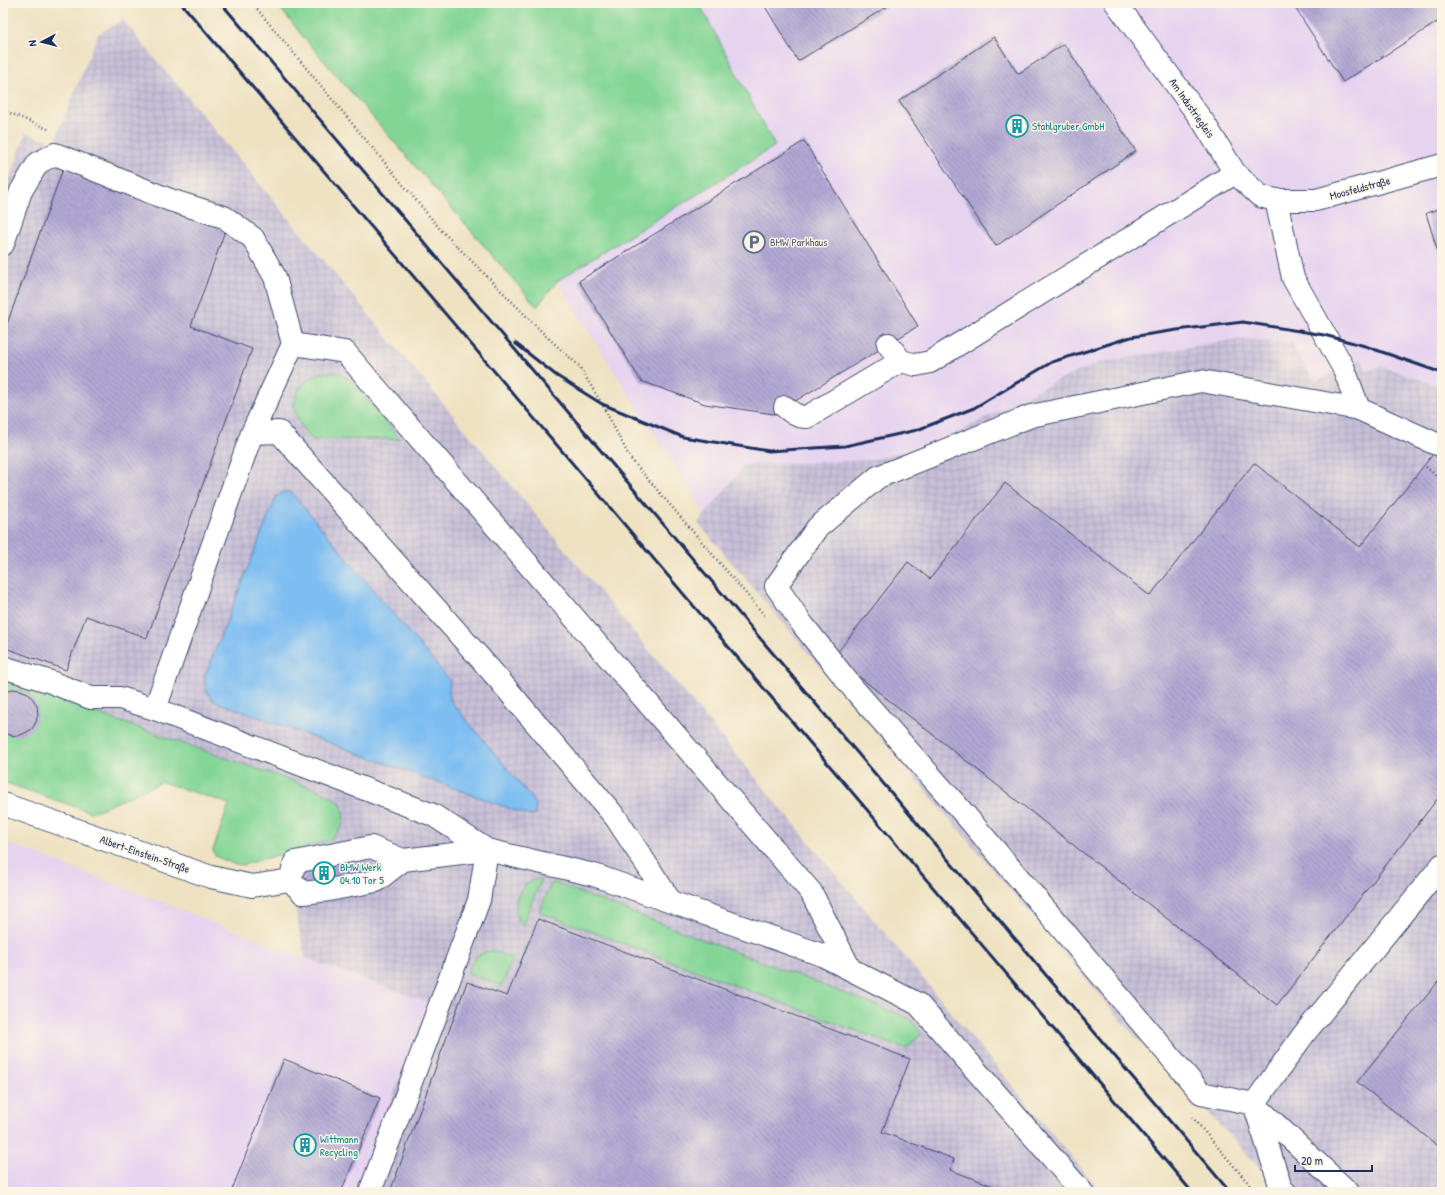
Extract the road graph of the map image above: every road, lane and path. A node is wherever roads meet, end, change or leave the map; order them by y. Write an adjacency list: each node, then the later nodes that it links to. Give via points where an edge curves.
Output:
1 (1116, 3): 5 (street, Am Industriegleis, via 1204,123)
2 (3, 110): 3 (path)
3 (51, 130)
4 (1442, 165): 6 (street, Moosfeldstraße, via 1316,200)
5 (1236, 173): 6 (street, Am Industriegleis, via 1260,196); 10 (street, via 930,362 916,365)
6 (1276, 200): 12 (street, via 1293,278 1344,369)
7 (3, 244): 8 (street, via 21,191 38,163 55,154 170,200 224,217 253,238 275,277)
8 (294, 344): 13 (street); 23 (street, via 345,352 811,892)
9 (888, 344): 10 (street)
10 (900, 361): 11 (street, via 807,417 799,417)
11 (785, 407)
12 (1359, 409): 14 (street); 24 (street, via 1201,381 1031,416 878,477 817,528 776,586 852,687 967,817 1201,1093)
13 (252, 433): 16 (street); 22 (street, via 279,432 495,675 616,818)
14 (1442, 445)
15 (3, 667): 16 (street, via 91,698 120,698)
16 (155, 710): 18 (street, via 433,815)
17 (3, 804): 21 (street, Albert-Einstein-Straße, via 211,877 252,886)
18 (487, 850): 19 (street); 22 (street, via 594,875); 25 (street, via 479,900)
19 (403, 860): 21 (street, via 376,881 329,890 303,893); 21 (street, via 372,847 295,862)
20 (1442, 865): 24 (street, via 1304,1034)
21 (290, 880)
22 (671, 902): 23 (street, via 822,955)
23 (850, 968): 26 (street, via 918,1004)
24 (1254, 1104): 27 (street, via 1281,1188); 28 (street)
25 (370, 1192)
26 (1082, 1192)
27 (1285, 1192)
28 (1348, 1192)

